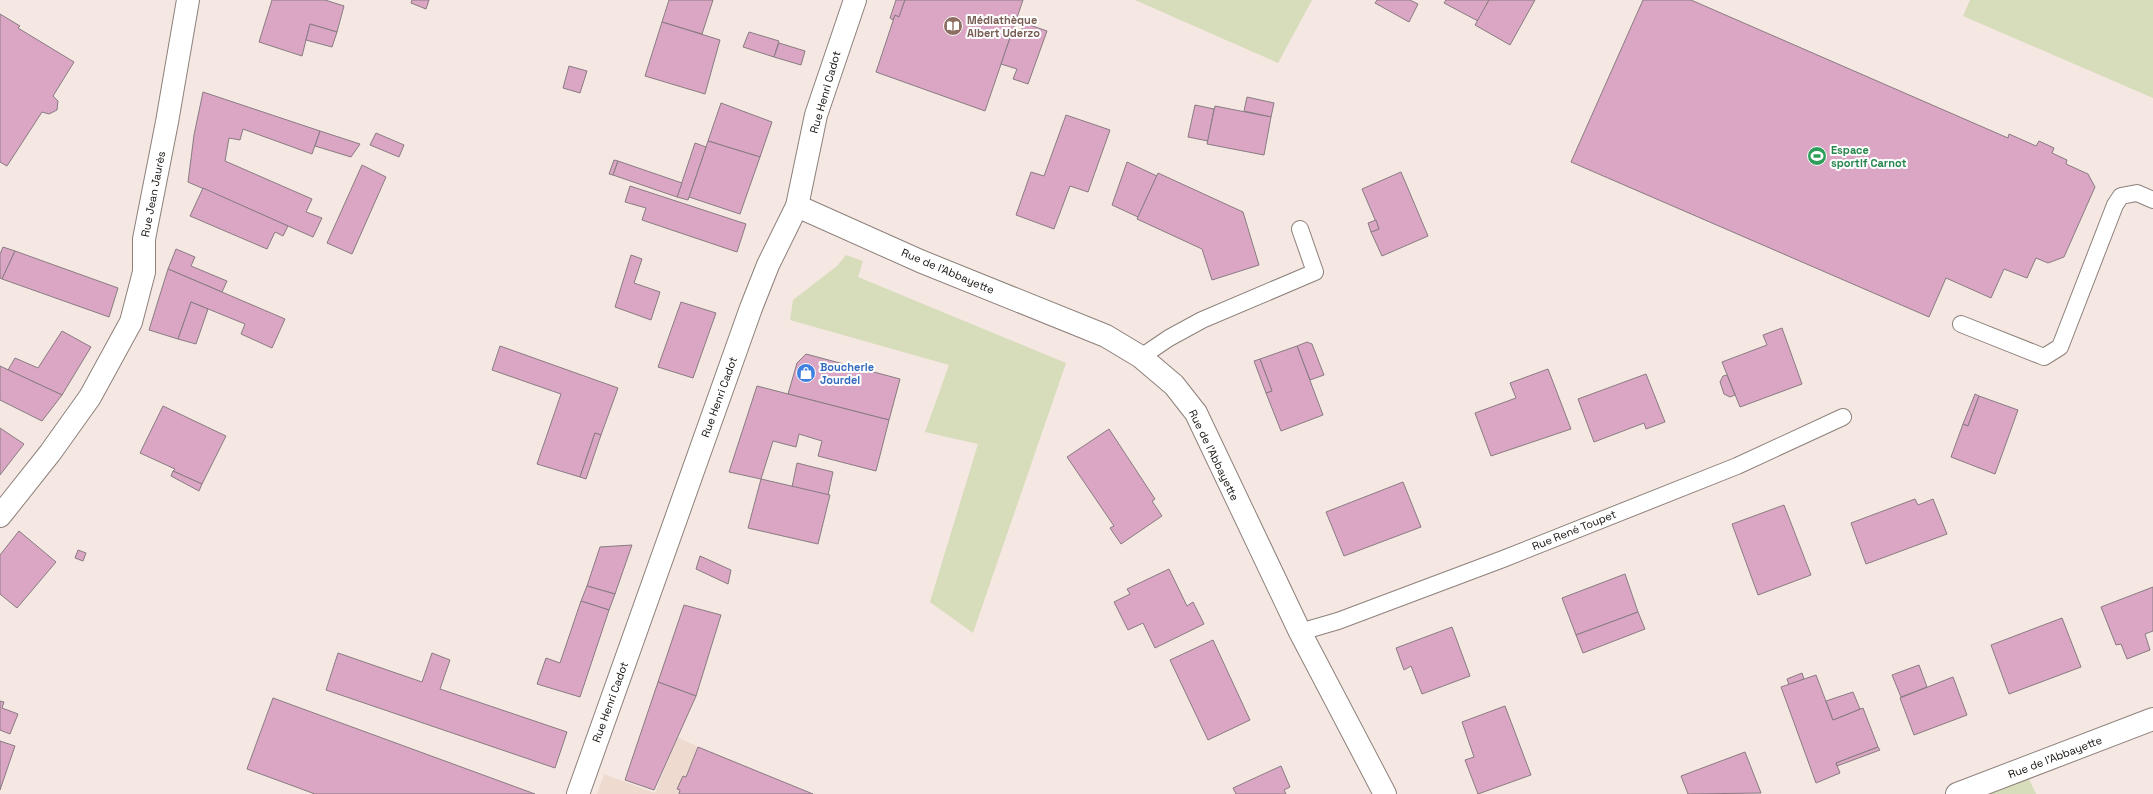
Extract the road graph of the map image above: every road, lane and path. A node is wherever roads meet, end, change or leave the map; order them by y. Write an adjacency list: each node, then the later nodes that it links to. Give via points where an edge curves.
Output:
1 (188, 0): 9 (street, Rue Jean Jaurès, via 144,239 144,272 131,322 90,397)
2 (855, 0): 4 (street, Rue Henri Cadot, via 816,115)
3 (2153, 200): 6 (lane, via 2137,193 2120,196 2060,347 2044,358)
4 (797, 206): 7 (street, Rue de l'Abbayette, via 920,261 1106,336); 12 (street, Rue Henri Cadot, via 768,265 751,308)
5 (1300, 229): 7 (lane, via 1315,272 1202,320)
6 (1961, 324)
7 (1141, 357): 10 (street, Rue de l'Abbayette, via 1174,385 1196,413)
8 (1843, 417): 10 (lane, Rue René Toupet, via 1737,466 1510,556 1338,621)
9 (0, 516)
10 (1300, 632): 13 (street, Rue de l'Abbayette)
11 (2153, 719): 14 (street, Rue de l'Abbayette)
12 (578, 794)
13 (1385, 794)
14 (1956, 794)

